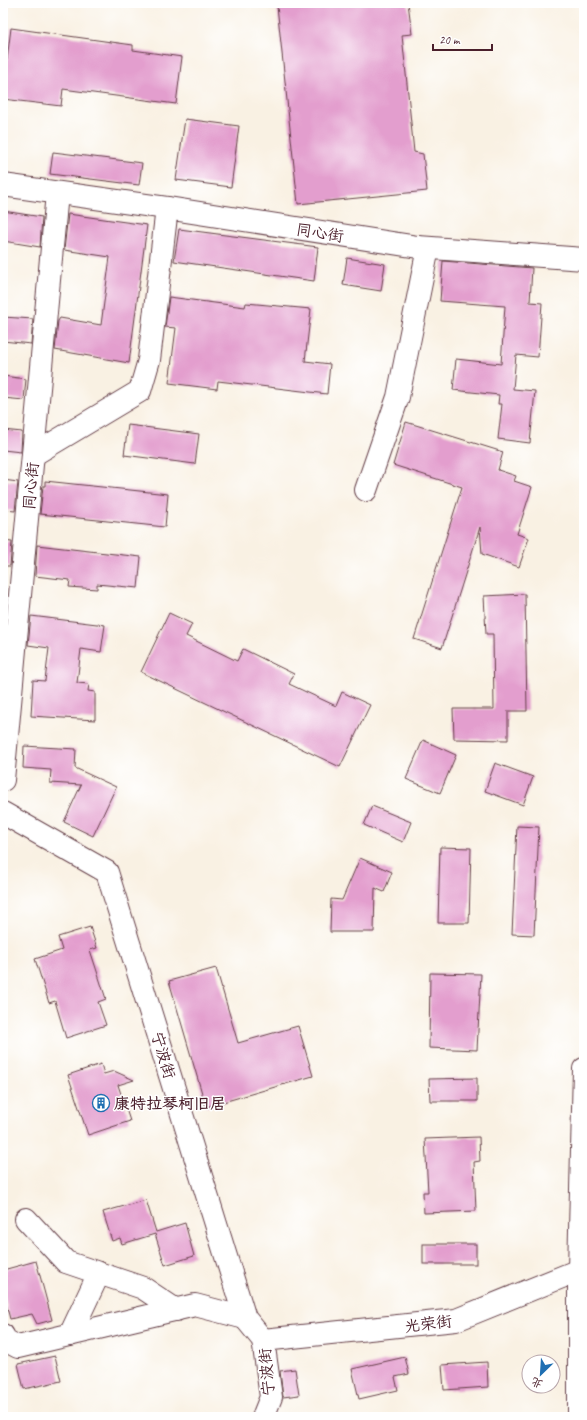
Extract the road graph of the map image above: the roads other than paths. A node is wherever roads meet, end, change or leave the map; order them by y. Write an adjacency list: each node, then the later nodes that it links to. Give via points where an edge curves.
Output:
1 (3, 185): 2 (street, 同心街)
2 (57, 193): 3 (street, 同心街); 6 (street, 同心街)
3 (167, 208): 4 (street, 同心街); 6 (street, via 149,360 140,391)
4 (428, 248): 5 (street, 同心街); 7 (street, via 398,397)
5 (584, 259)
6 (33, 455): 8 (street, 同心街)
7 (366, 490)
8 (3, 780)
9 (3, 814): 15 (street, 宁波街, via 107,872)
10 (584, 1069): 12 (street)
11 (26, 1219): 13 (street, via 66,1262)
12 (581, 1269): 18 (street, 光荣街, via 456,1320); 19 (street)
13 (99, 1273): 14 (street, via 143,1288); 16 (street)
14 (176, 1310): 15 (street, via 195,1305); 16 (street)
15 (245, 1318): 18 (street, 宁波街)
16 (70, 1334): 17 (street, via 18,1347 5,1340)
17 (3, 1335)
18 (263, 1340): 20 (street, 宁波街, via 271,1397)
19 (581, 1365): 21 (street)
20 (263, 1417)
21 (579, 1417)

